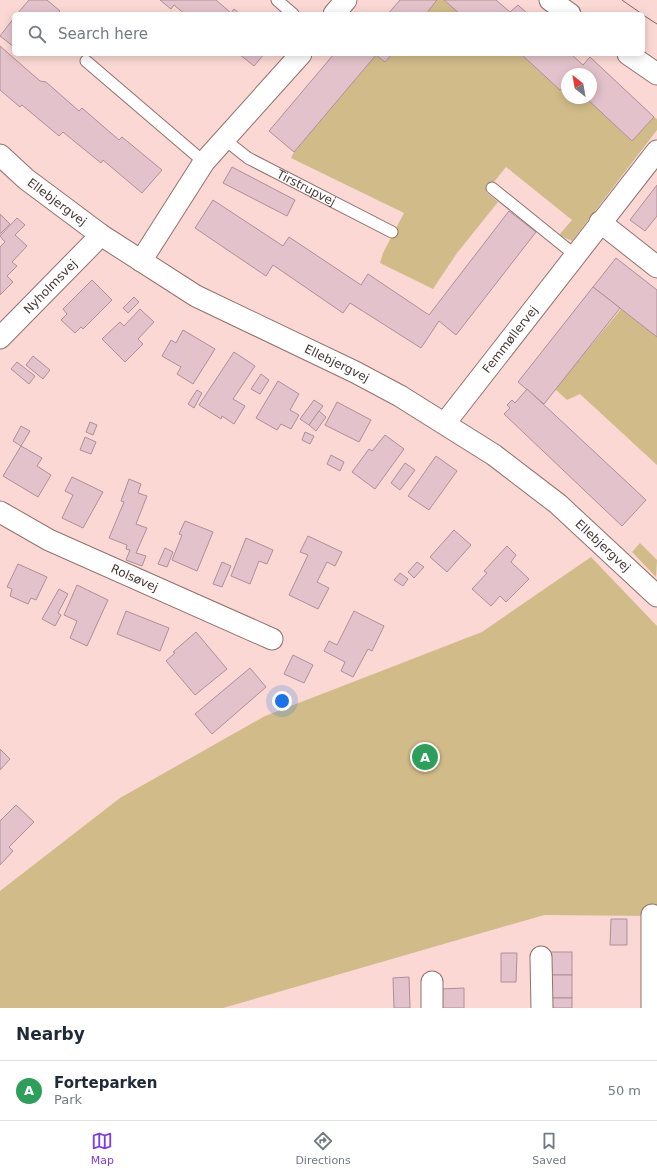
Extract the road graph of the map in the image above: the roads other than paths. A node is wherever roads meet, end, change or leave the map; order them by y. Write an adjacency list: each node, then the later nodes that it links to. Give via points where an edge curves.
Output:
1 (277, 0): 4 (lane)
2 (346, 0): 5 (street)
3 (550, 0): 6 (street)
4 (291, 12)
5 (336, 12)
6 (567, 12)
7 (299, 56): 11 (street)
8 (631, 56): 10 (street)
9 (86, 61): 14 (lane)
10 (657, 74)
11 (224, 139): 14 (street); 17 (lane, Tirstrupvej, via 248,158)
12 (657, 151): 16 (street, Femmøllervej)
13 (0, 155): 18 (street, Ellebjergvej, via 26,179)
14 (204, 162): 20 (street)
15 (492, 188): 19 (lane)
16 (600, 222): 19 (street, Femmøllervej); 21 (street)
17 (392, 232)
18 (101, 235): 20 (street, Ellebjergvej); 22 (street, Nyholmsvej)
19 (575, 255): 23 (street, Femmøllervej)
20 (141, 261): 23 (street, Ellebjergvej, via 196,296 355,372)
21 (657, 268)
22 (0, 338)
23 (445, 423): 25 (street, Ellebjergvej, via 494,455 558,504)
24 (0, 512): 26 (street, Rolsøvej, via 49,540)
25 (657, 596)
26 (272, 639)
27 (652, 915): 32 (street)
28 (540, 957): 31 (street)
29 (432, 982): 30 (street)
30 (432, 1008)
31 (542, 1008)
32 (652, 1008)

